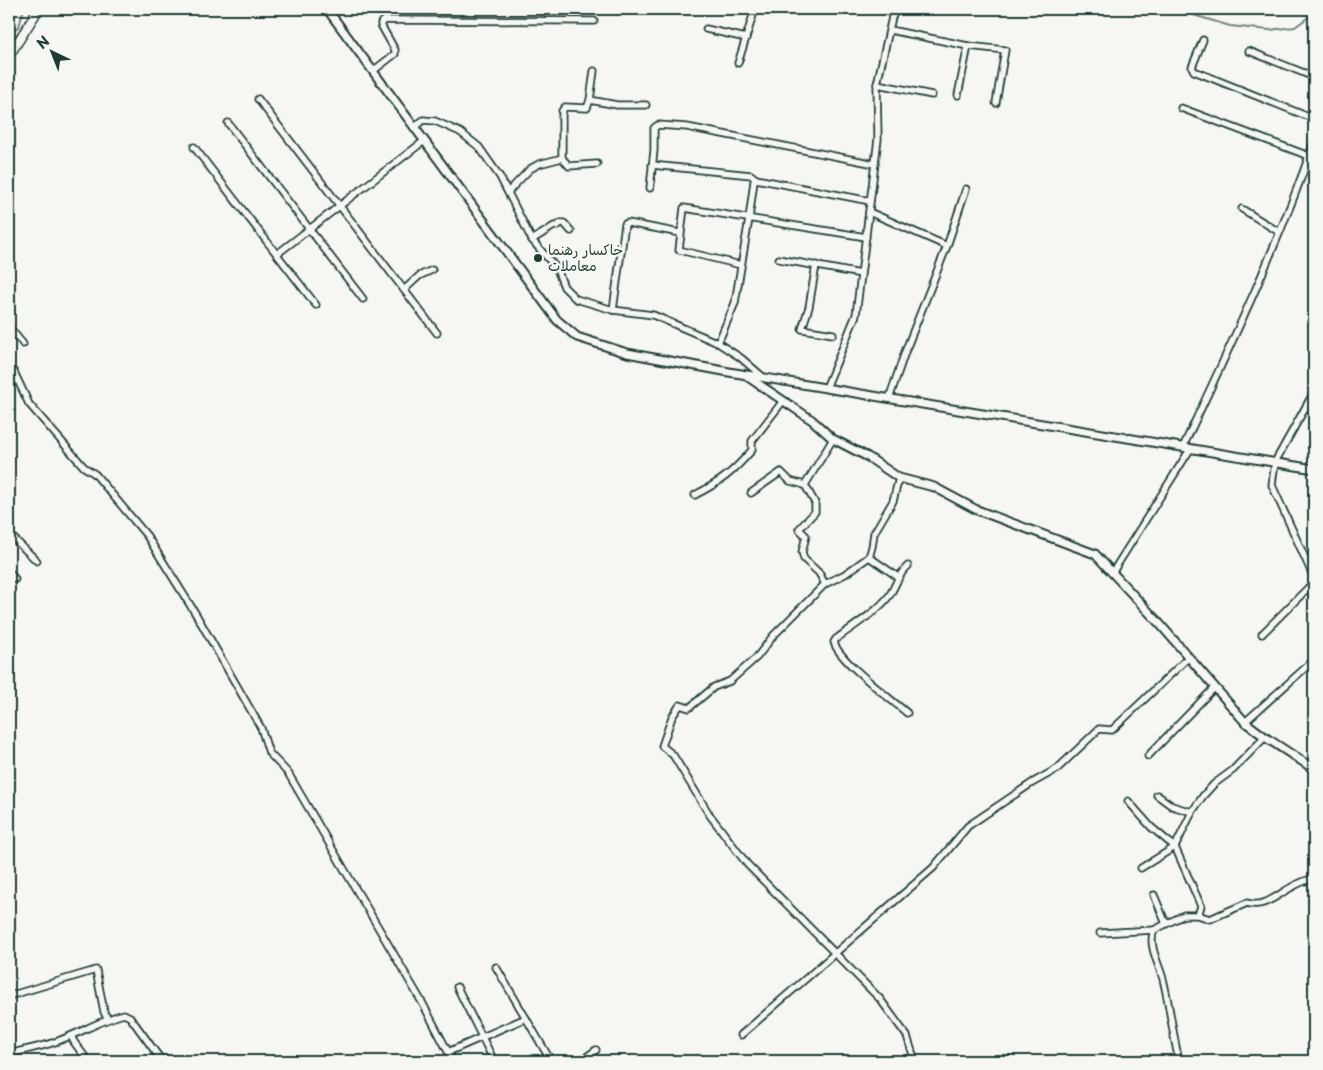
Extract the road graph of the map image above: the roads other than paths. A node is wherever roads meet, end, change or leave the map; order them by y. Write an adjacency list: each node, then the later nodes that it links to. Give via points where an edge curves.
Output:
1 (327, 9): 15 (street)
2 (755, 9): 8 (street)
3 (897, 9): 7 (street)
4 (37, 11): 12 (main road)
5 (594, 21): 15 (street, via 384,20 380,23 395,54)
6 (706, 29): 8 (street)
7 (890, 30): 10 (street); 17 (street)
8 (746, 38): 13 (street)
9 (1203, 40): 25 (street, via 1192,67 1194,71)
10 (968, 46): 19 (street); 22 (street, via 1005,50)
11 (1248, 51): 16 (street)
12 (9, 56)
13 (738, 63)
14 (594, 71): 21 (street)
15 (373, 72): 27 (street)
16 (1314, 77)
17 (877, 84): 18 (street); 34 (street)
18 (932, 95)
19 (958, 95)
20 (258, 99): 41 (street)
21 (590, 100): 23 (street, via 617,105); 32 (street, via 586,108 563,108)
22 (996, 103)
23 (646, 105)
24 (1181, 108): 31 (street)
25 (1314, 119)
26 (228, 123): 45 (street)
27 (414, 128): 28 (street); 39 (street, via 423,120 460,132 478,147)
28 (424, 141): 41 (street); 68 (street, via 557,320 577,337 627,353)
29 (1314, 142): 31 (street)
30 (194, 147): 52 (street)
31 (1309, 156): 47 (street)
32 (562, 158): 33 (street, via 569,166); 39 (street, via 530,169)
33 (597, 164)
34 (875, 164): 35 (street, via 687,127 658,125 654,128); 40 (street)
35 (652, 165): 36 (street, via 751,175); 37 (street)
36 (756, 179): 40 (street); 44 (street)
37 (650, 188)
38 (966, 189): 51 (street)
39 (508, 192): 50 (street)
40 (870, 201): 43 (street)
41 (340, 206): 45 (street); 58 (street)
42 (1242, 209): 47 (street)
43 (869, 212): 49 (street); 51 (street)
44 (750, 219): 48 (street, via 685,208); 49 (street); 54 (street)
45 (309, 230): 52 (street); 59 (street)
46 (571, 231): 50 (street, via 561,223)
47 (1279, 232): 75 (street, via 1233,342)
48 (680, 233): 54 (street, via 679,250); 61 (street, via 625,224)
49 (866, 237): 57 (street)
50 (532, 240): 61 (street, via 557,269 564,287 576,299)
51 (947, 246): 72 (street)
52 (277, 254): 60 (street)
53 (779, 259): 55 (street)
54 (741, 265): 66 (street, via 735,303)
55 (816, 265): 57 (street); 64 (street, via 802,329)
56 (432, 270): 58 (street, via 419,276)
57 (861, 274): 70 (street, via 856,315)
58 (404, 290): 63 (street)
59 (363, 299)
60 (316, 305)
61 (613, 310): 66 (street, via 653,315)
62 (9, 327): 65 (street)
63 (437, 333)
64 (833, 334)
65 (23, 344)
66 (718, 344): 69 (street)
67 (9, 368): 123 (street, via 29,404 113,495 147,536 170,571 261,728 269,753 288,773)
68 (744, 375): 69 (street); 73 (street)
69 (764, 378): 70 (street)
70 (826, 388): 72 (street)
71 (1314, 392): 77 (street)
72 (889, 398): 75 (street)
73 (783, 401): 74 (street); 82 (street, via 752,442 752,450 739,464 719,482)
74 (833, 439): 79 (street); 80 (street)
75 (1183, 447): 76 (street)
76 (1191, 448): 77 (street); 88 (street)
77 (1275, 462): 78 (street); 91 (street, via 1272,485)
78 (1314, 469)
79 (899, 478): 84 (street, via 893,501 874,533); 88 (street, via 934,487 977,510 1095,554)
80 (805, 485): 81 (street, via 790,481 780,472); 92 (street, via 815,503 815,512 799,529 806,538 802,552)
81 (751, 493)
82 (695, 495)
83 (9, 534): 85 (street)
84 (869, 557): 89 (street); 92 (street)
85 (37, 561)
86 (908, 566): 89 (street)
87 (9, 572): 90 (street)
88 (1112, 573): 94 (street)
89 (898, 577): 97 (street, via 889,596 834,642 847,660)
90 (15, 579)
91 (1314, 580): 93 (street)
92 (825, 584): 113 (street, via 773,636 757,658 730,681 714,687 689,708 680,705 672,717 662,746 673,755 709,814 748,864)
93 (1262, 634)
94 (1189, 657): 96 (street); 113 (street, via 1112,730 1099,730 1057,768 968,826 933,868)
95 (1314, 660): 98 (street)
96 (1215, 687): 98 (street); 100 (street)
97 (907, 713)
98 (1245, 722): 99 (street)
99 (1265, 737): 101 (street); 104 (street, via 1233,770 1214,784)
100 (1148, 756)
101 (1314, 769)
102 (1157, 795): 104 (street, via 1172,806)
103 (1128, 801): 105 (street)
104 (1192, 812): 105 (street)
105 (1175, 847): 106 (street); 109 (street, via 1201,906)
106 (1141, 868)
107 (1314, 878): 109 (street, via 1265,903 1247,903 1210,919)
108 (1154, 894): 110 (street)
109 (1198, 915): 110 (street, via 1184,916)
110 (1166, 924): 111 (street)
111 (1154, 930): 112 (street); 132 (street, via 1151,936 1164,982)
112 (1100, 933)
113 (835, 954): 119 (street); 131 (street, via 880,999 908,1036)
114 (496, 967): 118 (street)
115 (457, 987): 121 (street)
116 (9, 996): 117 (street, via 96,970)
117 (107, 1018): 120 (street); 126 (street, via 124,1014 130,1017)
118 (526, 1018): 121 (street); 129 (street)
119 (741, 1035)
120 (71, 1036): 124 (street); 125 (street)
121 (482, 1037): 123 (street); 128 (street)
122 (596, 1050): 130 (street)
123 (448, 1052): 127 (street)
124 (9, 1054)
125 (88, 1061)
126 (162, 1061)
127 (453, 1061)
128 (494, 1061)
129 (551, 1061)
130 (581, 1061)
131 (915, 1061)
132 (1178, 1061)

